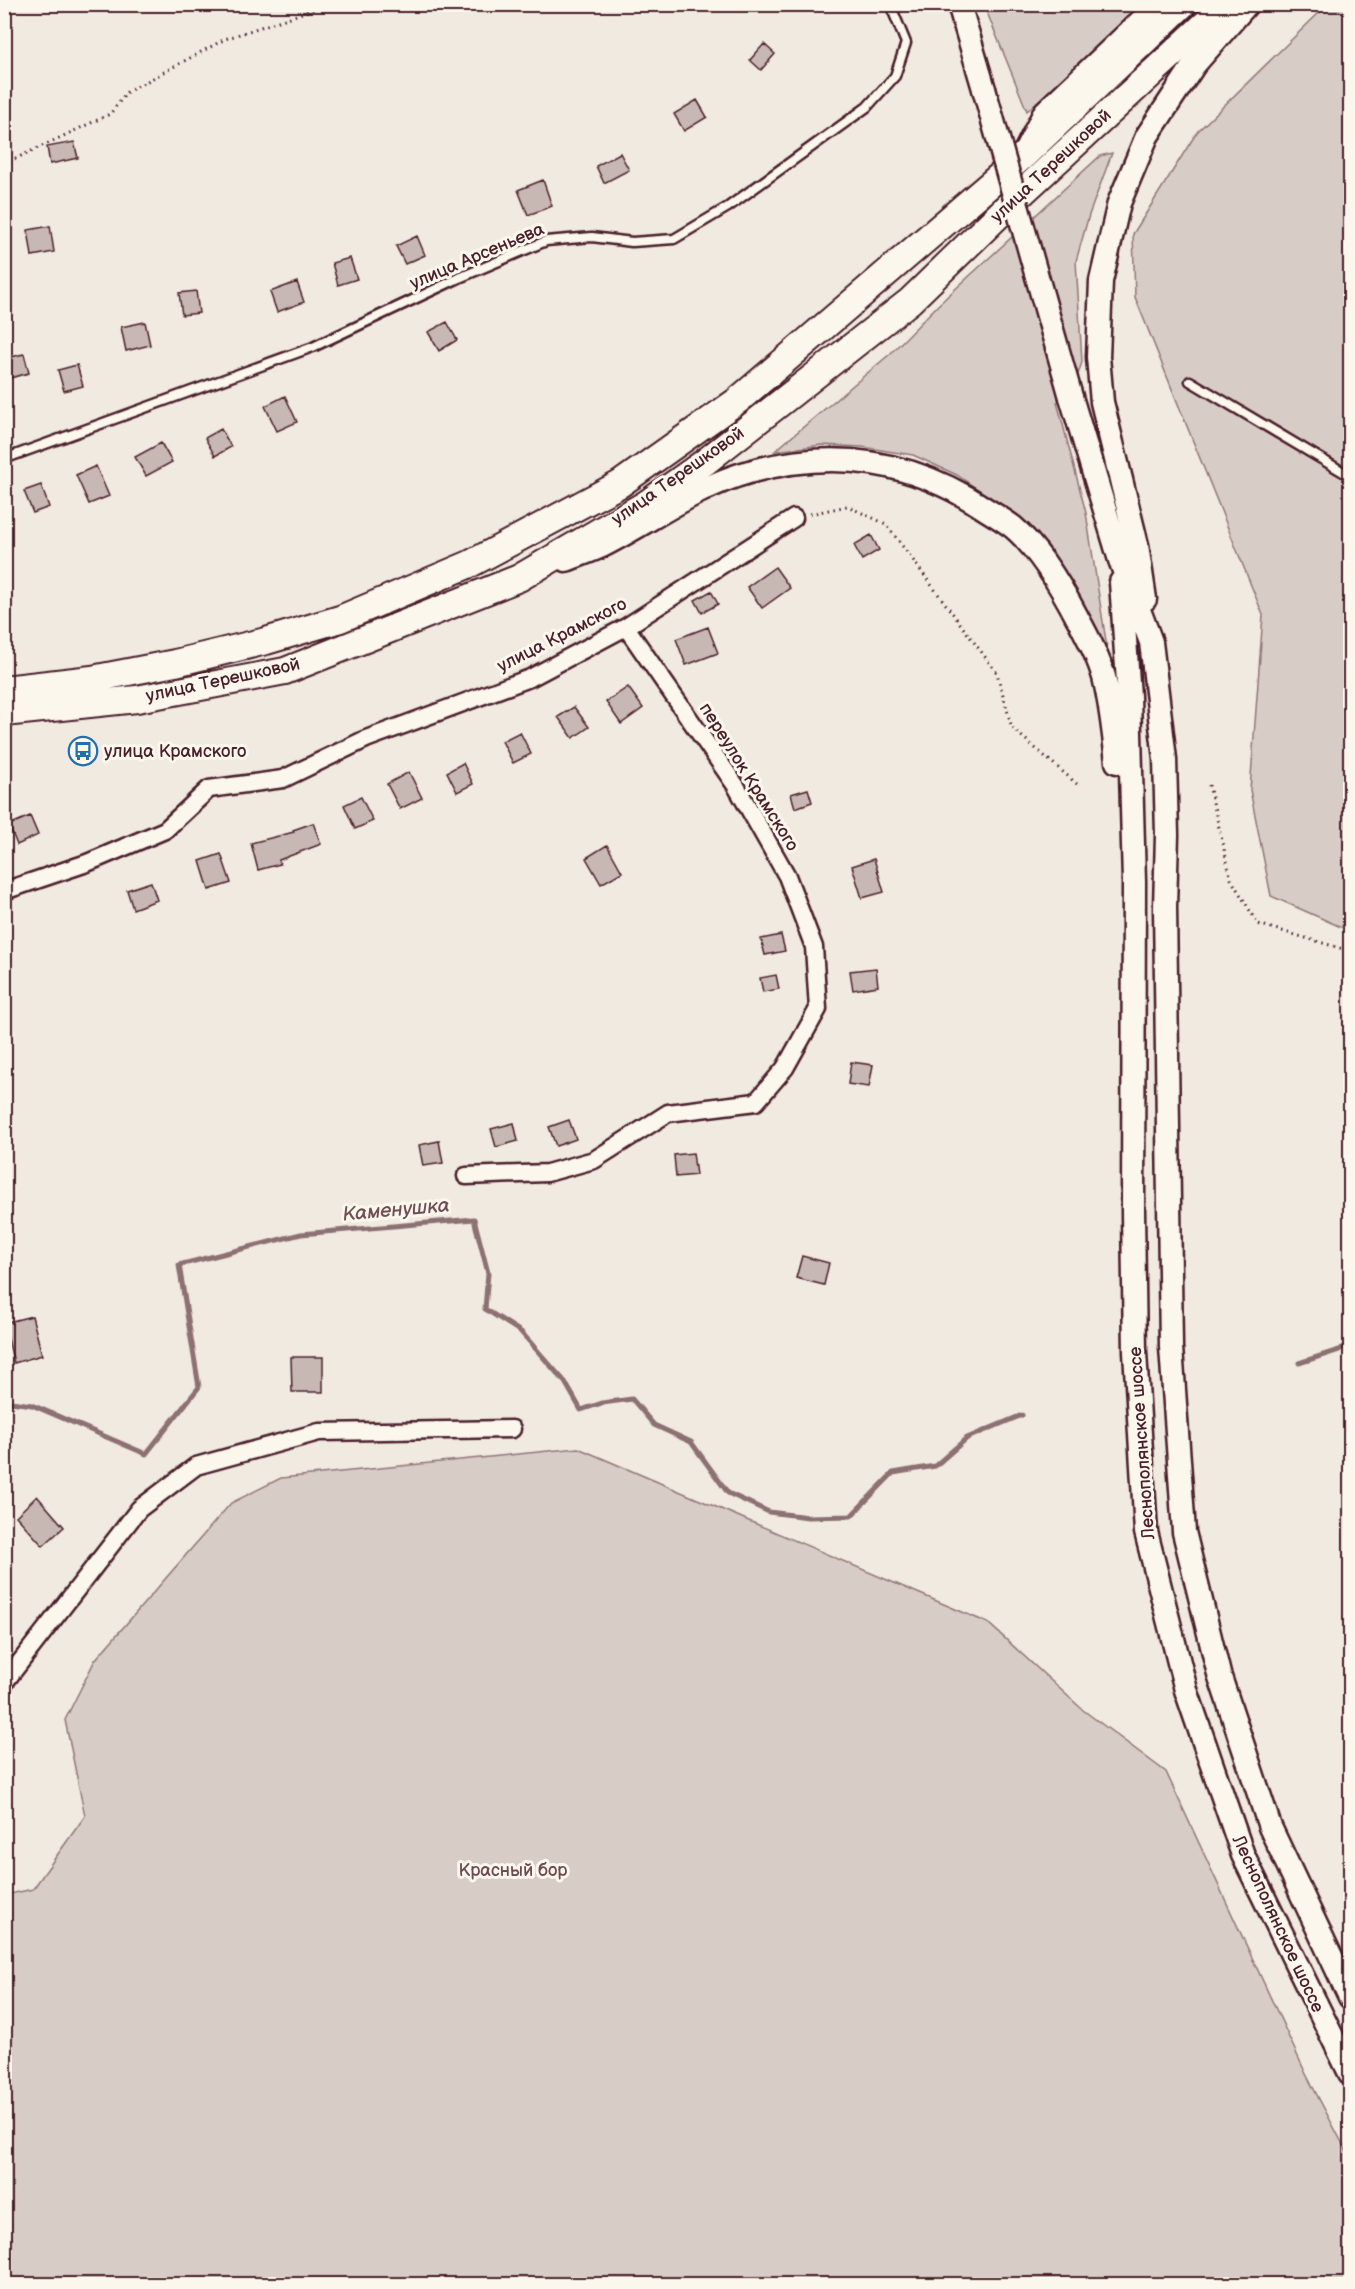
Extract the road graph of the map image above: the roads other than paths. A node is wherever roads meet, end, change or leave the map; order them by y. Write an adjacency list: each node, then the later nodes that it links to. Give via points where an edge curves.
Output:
1 (890, 4): 9 (lane, улица Арсеньева, via 906,43 895,76 867,107 728,207 675,239 632,242 592,237 546,241 313,347)
2 (959, 4): 12 (main road, bridge)
3 (1159, 4): 7 (main road, via 1045,112)
4 (1183, 4): 7 (main road, улица Терешковой)
5 (1227, 4): 13 (main road, улица Терешковой, via 910,301 646,504)
6 (1247, 4): 15 (main road, via 1194,65 1147,136 1119,203 1101,281 1098,357 1102,402 1137,545)
7 (1023, 156): 16 (main road, улица Терешковой, via 737,401 620,484 470,564 340,619 266,641 92,679)
8 (1190, 381): 10 (lane)
9 (4, 459)
10 (1350, 476)
11 (794, 518): 14 (street, улица Крамского)
12 (1120, 560): 15 (main road); 18 (main road, via 1129,696)
13 (519, 578): 17 (main road, улица Терешковой, via 285,671 137,699); 18 (main road, via 604,545 700,490 748,472 799,461 836,459 889,465 927,477 972,500 1013,528 1070,602 1103,675 1113,719)
14 (626, 627): 19 (street, улица Крамского, via 530,678 366,739 283,779 209,789 165,830 87,863); 20 (street, переулок Крамского, via 736,786 787,876 814,947 818,1009 785,1068 756,1102 668,1113 594,1160 547,1173)
15 (1151, 642): 23 (main road, Леснополянское шоссе, via 1165,759 1171,1347 1184,1532 1219,1674 1270,1827)
16 (4, 689)
17 (4, 713)
18 (1134, 882): 24 (main road, Леснополянское шоссе, via 1134,1329 1146,1532 1186,1690 1243,1855)
19 (4, 891)
20 (466, 1176)
21 (512, 1429): 22 (street, via 319,1432 196,1466 139,1509)
22 (4, 1683)
23 (1350, 1997)
24 (1350, 2073)

